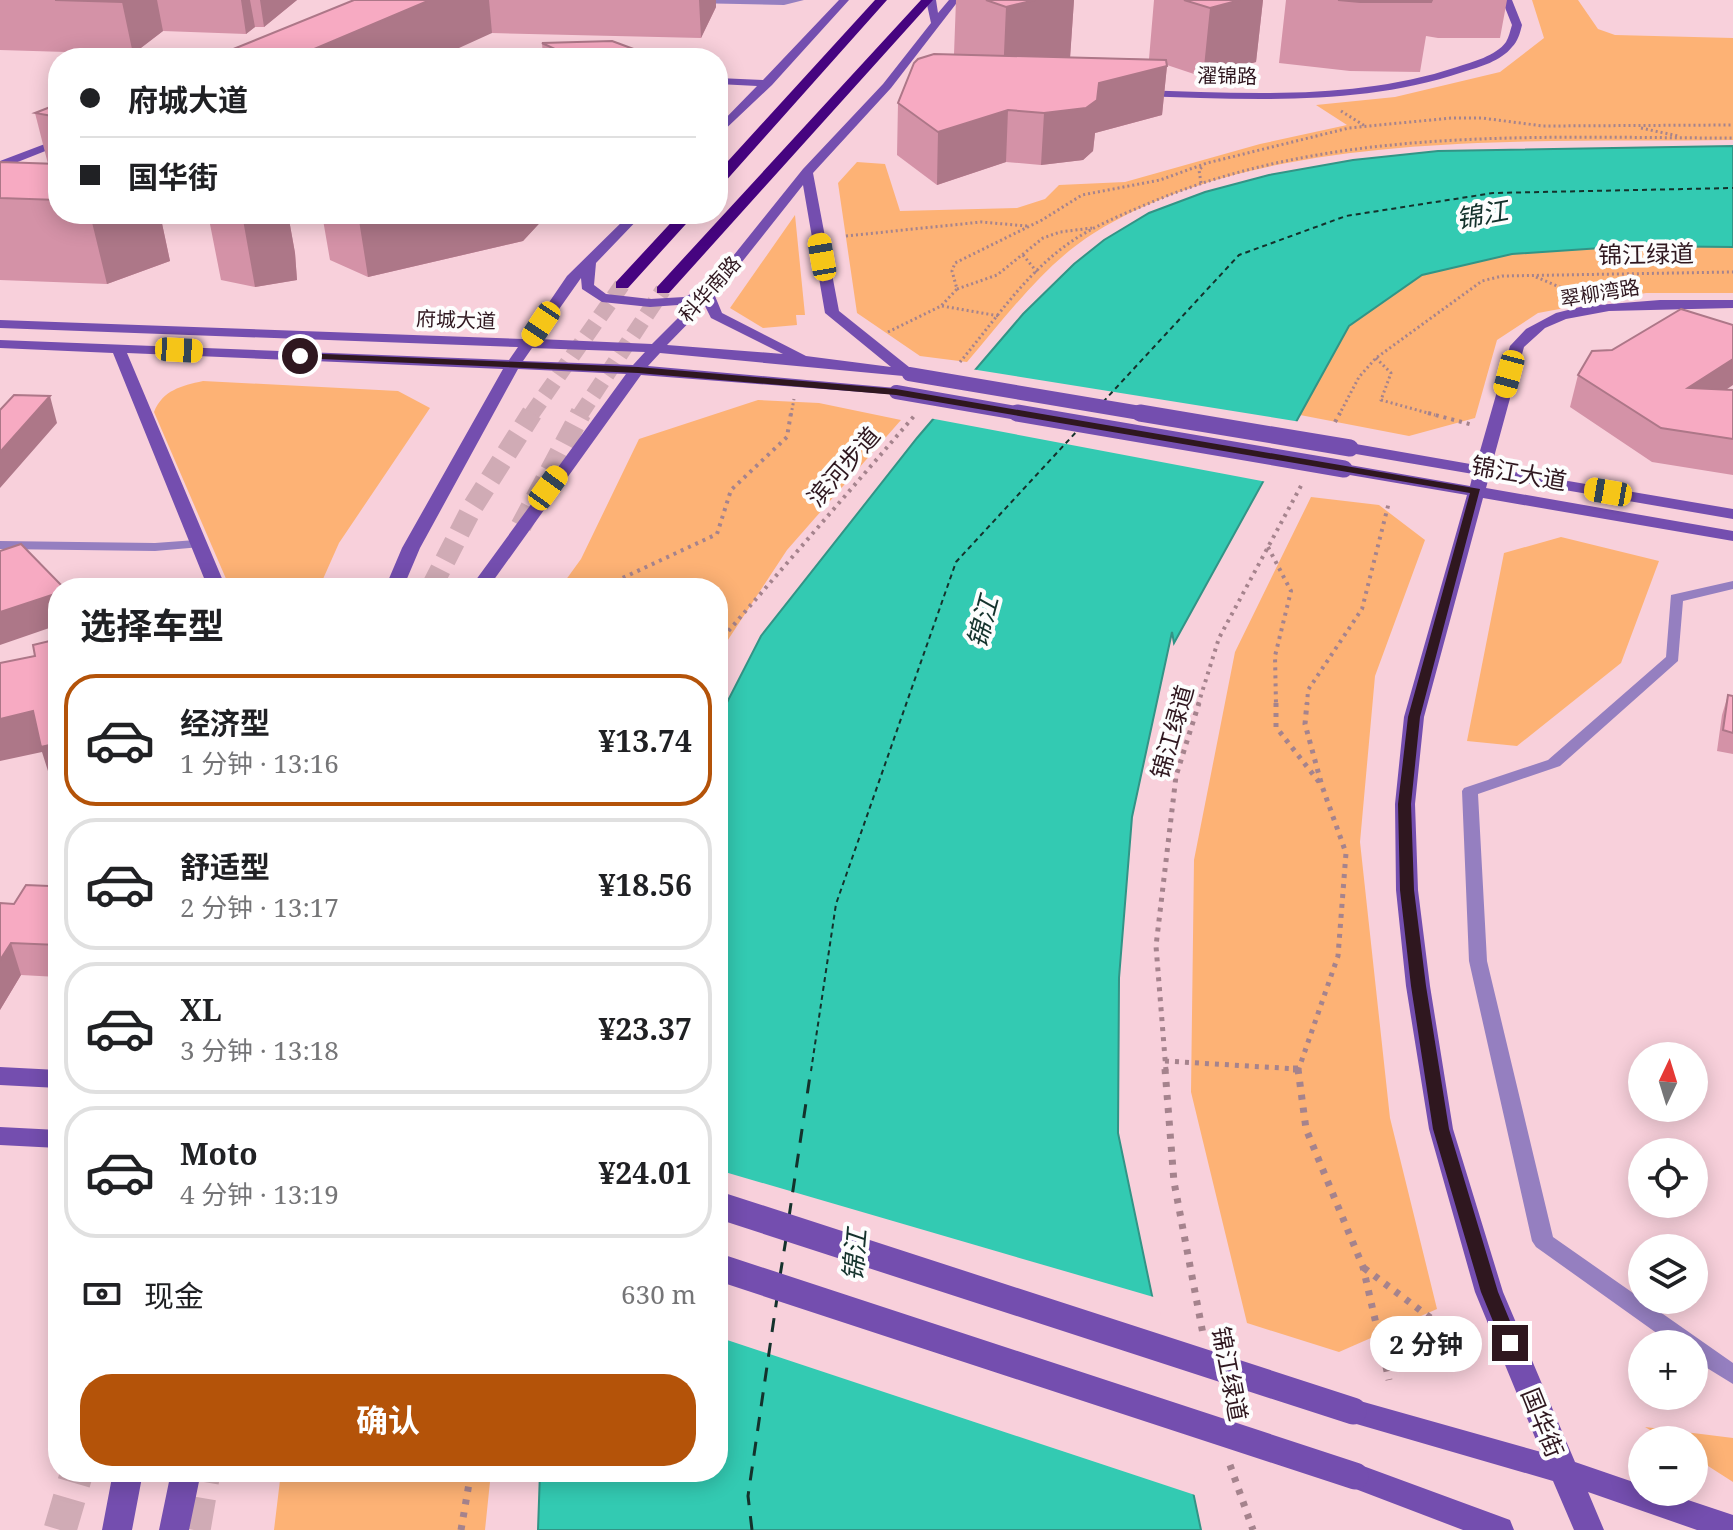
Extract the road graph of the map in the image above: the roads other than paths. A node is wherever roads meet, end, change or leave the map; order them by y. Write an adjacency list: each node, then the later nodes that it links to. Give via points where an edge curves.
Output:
1 (690, 0): 2 (street)
2 (799, 0)
3 (844, 0): 10 (main road)
4 (881, 0): 17 (highway)
5 (929, 0): 8 (main road); 19 (highway, 科华南路)
6 (954, 0): 8 (main road, 科华南路)
7 (1507, 0): 11 (main road, 濯锦路, via 1517,25 1510,45 1493,58 1446,76 1378,90 1315,95)
8 (936, 26): 18 (main road, 科华南路, via 894,86)
9 (728, 81): 10 (main road)
10 (768, 83): 12 (main road)
11 (1124, 92)
12 (728, 123)
13 (48, 135): 15 (main road)
14 (48, 146): 16 (main road)
15 (0, 152)
16 (0, 165)
17 (728, 170)
18 (807, 172): 24 (main road, 科华南路); 37 (main road, via 832,313)
19 (728, 219)
20 (627, 224): 23 (main road)
21 (678, 224): 25 (highway)
22 (724, 224): 26 (highway, 科华南路)
23 (589, 262): 24 (main road, via 587,286 602,298 687,301); 30 (main road)
24 (718, 283): 27 (main road, 科华南路)
25 (622, 285)
26 (663, 290)
27 (708, 296): 33 (main road, 科华南路); 34 (main road, via 716,315)
28 (1733, 304): 39 (main road, 翠柳湾路, via 1633,305 1539,326 1517,346)
29 (0, 324): 30 (main road, 府城大道)
30 (528, 343): 33 (main road, 府城大道); 35 (main road)
31 (0, 344): 32 (main road, 府城大道)
32 (118, 348): 35 (main road, 府城大道); 42 (main road)
33 (656, 348): 34 (main road, 府城大道); 36 (main road, 科华南路)
34 (806, 360): 37 (main road, 府城大道)
35 (513, 365): 36 (main road, 府城大道); 45 (main road)
36 (638, 370): 38 (main road, 府城大道); 46 (main road, 科华南路)
37 (909, 374): 39 (main road, 锦江大道, bridge, via 1350,448)
38 (896, 392): 39 (main road, 锦江大道, bridge, via 1344,469)
39 (1479, 481): 40 (main road, 锦江大道); 41 (main road, 锦江大道); 57 (main road, 国华街, via 1414,717 1405,804 1407,890 1441,1129 1489,1292)
40 (1733, 514)
41 (1733, 536)
42 (196, 544): 43 (lane); 44 (main road)
43 (0, 545)
44 (212, 578)
45 (398, 578)
46 (486, 578)
47 (1733, 585): 54 (lane, via 1676,598 1673,658 1554,763 1470,791 1478,961 1543,1241)
48 (0, 1076): 49 (main road)
49 (48, 1078)
50 (0, 1136): 51 (main road)
51 (48, 1138)
52 (728, 1208): 57 (main road, bridge, via 1353,1411)
53 (728, 1270): 63 (main road, bridge, via 1355,1476)
54 (1669, 1330)
55 (1708, 1358): 56 (lane)
56 (1733, 1375)
57 (1561, 1470): 60 (main road); 64 (main road, 国华街)
58 (126, 1482): 61 (main road)
59 (184, 1482): 62 (main road)
60 (1733, 1529)
61 (117, 1530)
62 (174, 1530)
63 (1499, 1530)
64 (1589, 1530)

